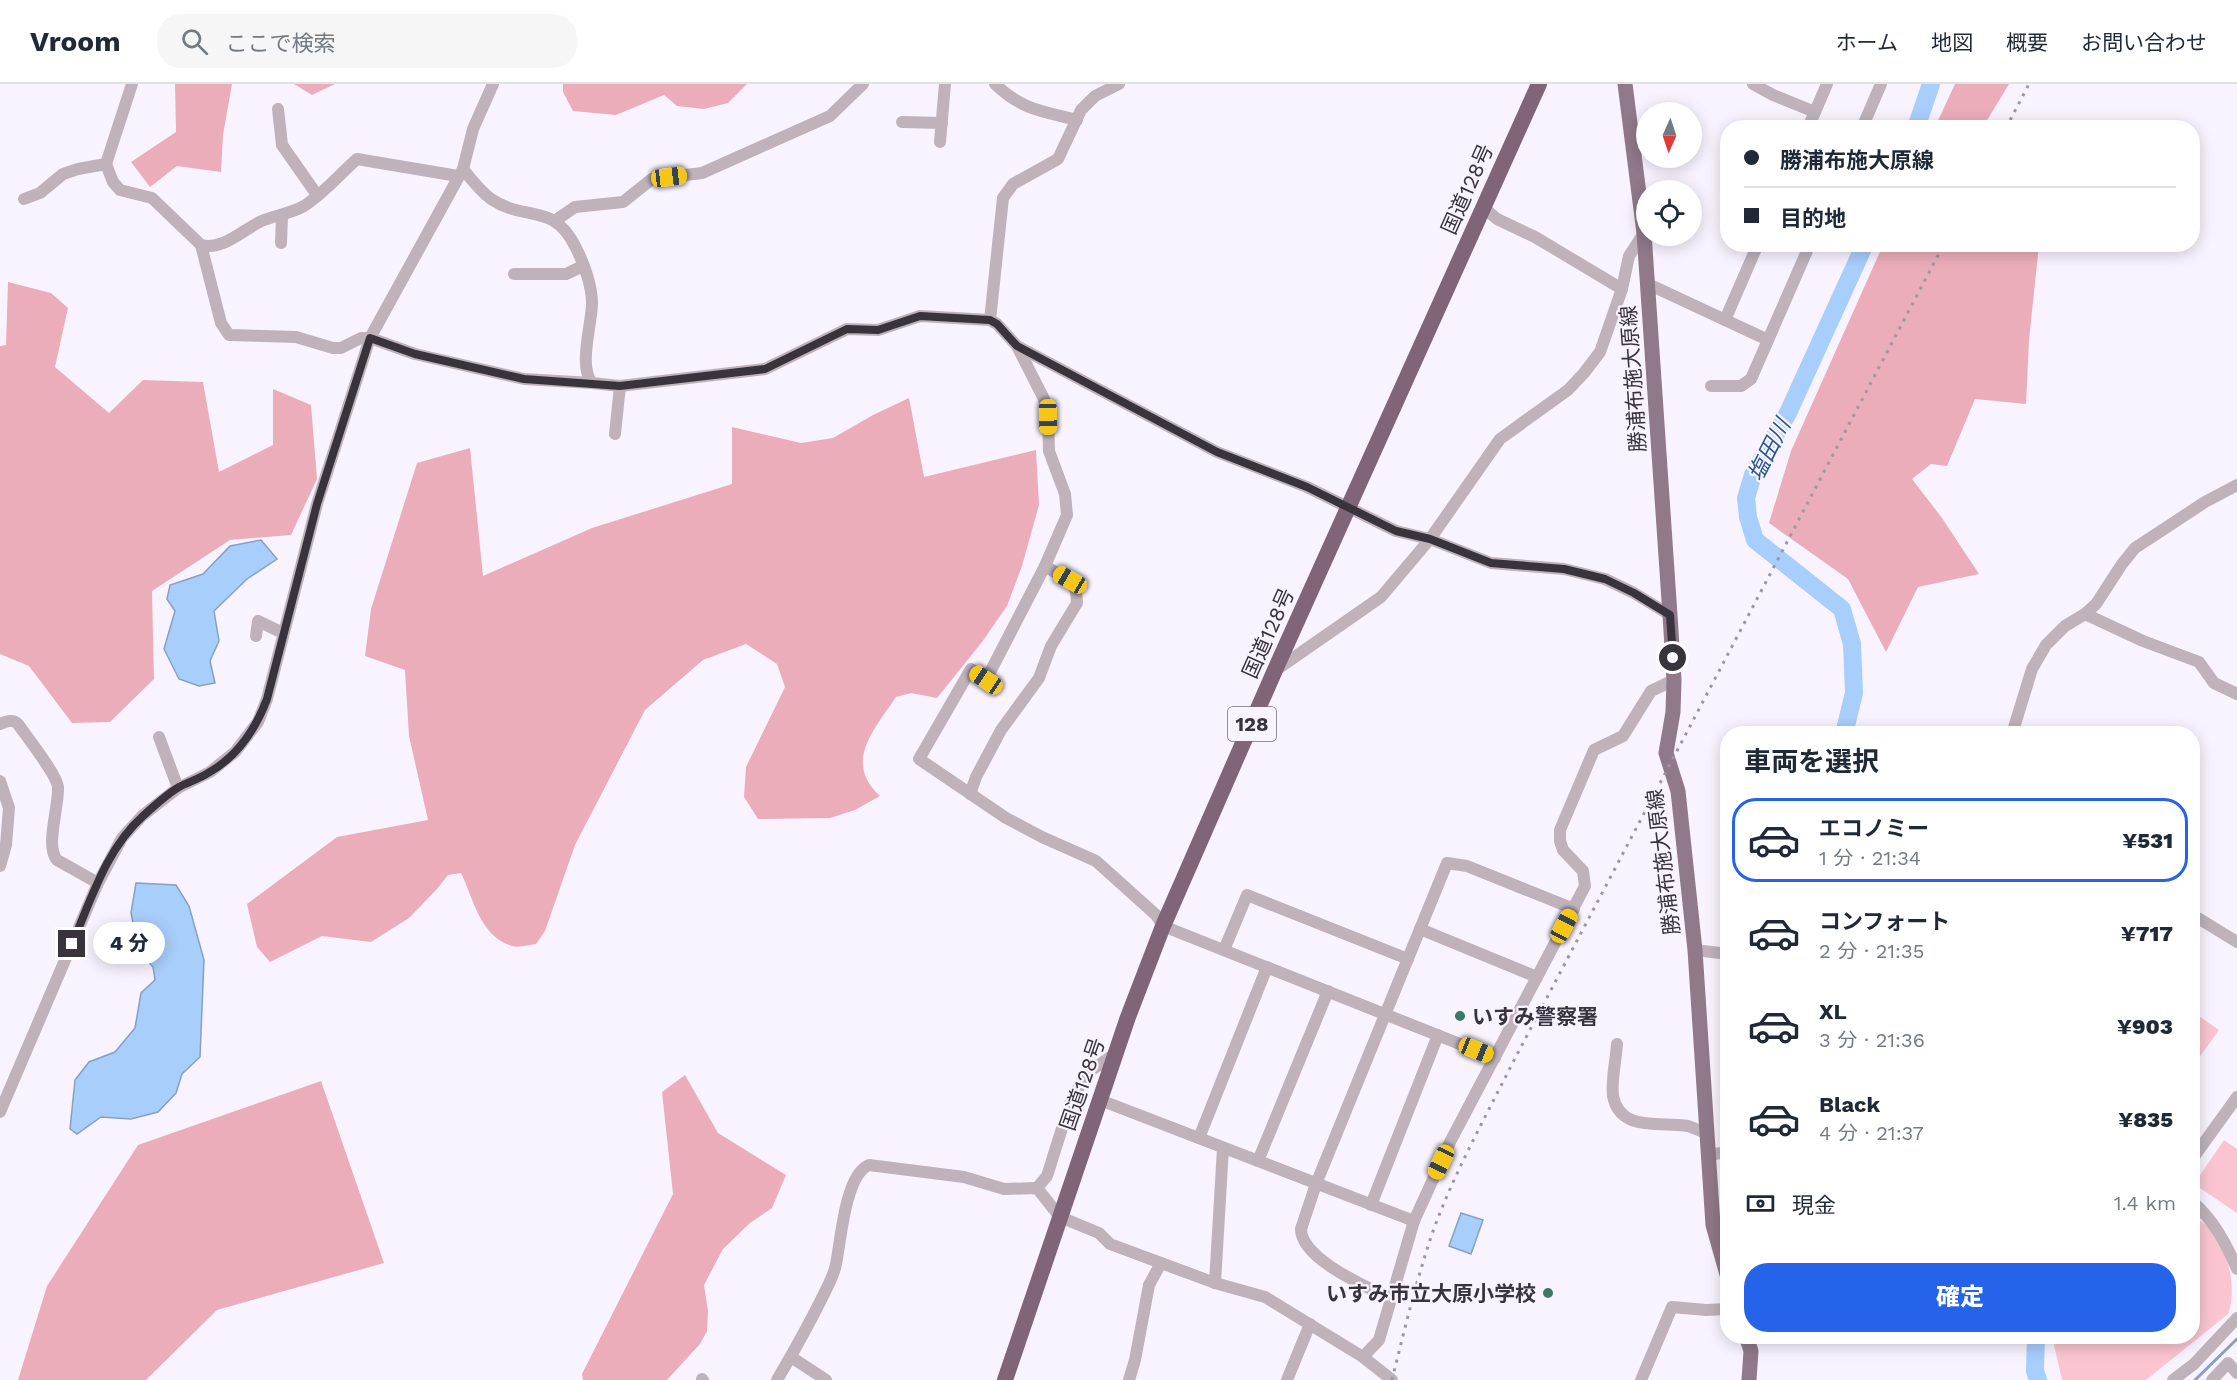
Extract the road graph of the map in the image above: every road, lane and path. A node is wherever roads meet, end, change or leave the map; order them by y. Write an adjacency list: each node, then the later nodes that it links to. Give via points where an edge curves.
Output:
1 (132, 84): 20 (street)
2 (493, 84): 21 (street, via 473,129)
3 (863, 84): 27 (street, via 830,117 702,173 652,179 623,202 575,207)
4 (945, 84): 18 (street)
5 (995, 84): 14 (street, via 1026,107)
6 (1119, 84): 14 (street, via 1095,96)
7 (1539, 84): 25 (highway, 国道128号 / 128)
8 (1625, 84): 22 (main road, 勝浦布施大原線)
9 (1753, 84): 13 (street)
10 (1827, 84): 13 (street)
11 (1881, 84): 16 (street)
12 (278, 109): 23 (street, via 282,145)
13 (1815, 112): 15 (street)
14 (1077, 120): 38 (street, via 1058,159 1013,184 1004,198)
15 (1812, 120)
16 (1865, 120)
17 (902, 122): 18 (street)
18 (942, 123): 19 (street)
19 (940, 142)
20 (106, 164): 24 (street, via 63,174 40,193); 29 (street, via 120,190 152,198)
21 (461, 173): 23 (street, via 357,159); 27 (street, via 491,199); 40 (street)
22 (1637, 180)
23 (317, 195): 26 (street)
24 (24, 199)
25 (1484, 207): 37 (street, via 1497,219); 48 (highway, 国道128号 / 128)
26 (282, 216): 28 (street); 29 (street, via 263,220 209,247)
27 (556, 220): 34 (street, via 575,245)
28 (280, 243)
29 (201, 245): 40 (street, via 221,323 230,335 296,337 333,348)
30 (1636, 245): 37 (street, via 1629,256)
31 (1645, 246): 36 (main road, 勝浦布施大原線)
32 (1755, 252): 39 (street)
33 (1806, 252): 41 (street)
34 (583, 266): 35 (street, via 566,274); 43 (street, via 592,302 585,370)
35 (514, 274)
36 (1648, 284): 39 (street); 52 (main road, 勝浦布施大原線)
37 (1622, 289): 49 (street, via 1600,352 1568,390 1500,439)
38 (990, 320): 42 (street); 44 (street, via 920,316 878,330 847,329 765,369)
39 (1725, 320): 41 (street)
40 (370, 338): 43 (street, via 415,354 524,379); 53 (street, via 319,495)
41 (1768, 340): 45 (street, via 1751,379 1741,386)
42 (1017, 346): 48 (street, via 1217,452 1307,487); 50 (street, via 1044,399 1049,451 1065,494 1067,515)
43 (592, 383): 44 (street)
44 (620, 386): 46 (street)
45 (1711, 386)
46 (615, 434)
47 (2237, 485): 51 (street, via 2135,548 2104,594)
48 (1348, 509): 49 (street, via 1396,531); 55 (highway, 国道128号 / 128)
49 (1430, 539): 52 (street, via 1491,563 1564,569 1605,579); 55 (street, via 1381,597)
50 (1045, 566): 63 (street, via 1070,580 1077,603 1039,678 1001,730); 63 (street, via 986,680 971,669 919,759)
51 (2085, 614): 57 (street, via 2199,662 2214,683); 59 (street, via 2065,626 2046,645 2032,669)
52 (1670, 615): 56 (main road, 勝浦布施大原線)
53 (284, 633): 54 (street, via 258,621); 62 (street, via 258,722 235,752 210,772)
54 (256, 636)
55 (1275, 670): 68 (highway, 国道128号 / 128)
56 (1674, 680): 66 (street, via 1651,691 1623,736 1594,750 1560,830 1563,850 1583,871 1585,886); 72 (main road, 勝浦布施大原線, via 1672,723 1665,753 1678,791)
57 (2237, 694)
58 (0, 724): 65 (street, via 9,720 18,724 57,782 51,847 54,856)
59 (2014, 726)
60 (159, 737): 62 (street)
61 (0, 781): 64 (street, via 9,808)
62 (178, 788): 65 (street, via 142,816 122,838)
63 (970, 794): 68 (street, via 1006,818 1096,861 1156,915)
64 (0, 866)
65 (98, 883): 85 (street)
66 (1574, 909): 69 (street, via 1467,866 1447,863); 76 (street)
67 (2200, 919): 70 (street)
68 (1163, 926): 71 (street); 81 (highway, 国道128号 / 128)
69 (1420, 928): 74 (street); 76 (street)
70 (2237, 942)
71 (1224, 950): 74 (street, via 1246,894); 75 (street)
72 (1695, 950): 73 (street); 86 (main road, 勝浦布施大原線)
73 (1720, 953)
74 (1408, 959): 78 (street)
75 (1267, 967): 77 (street); 87 (street)
76 (1537, 977): 82 (street)
77 (1328, 991): 78 (street); 92 (street)
78 (1386, 1014): 79 (street); 93 (street)
79 (1438, 1035): 82 (street); 95 (street)
80 (1617, 1044): 86 (street, via 1613,1095 1626,1118 1639,1124 1688,1126)
81 (1115, 1054): 84 (highway, 国道128号 / 128); 94 (street, via 1090,1071 1081,1083 1069,1106 1047,1176)
82 (1495, 1058): 98 (street)
83 (2237, 1097): 89 (street)
84 (1100, 1100): 87 (street); 97 (highway, 国道128号 / 128)
85 (0, 1112)
86 (1706, 1133): 91 (main road, 勝浦布施大原線)
87 (1199, 1138): 88 (street)
88 (1223, 1148): 92 (street); 102 (street)
89 (2200, 1148)
90 (1720, 1153): 91 (street)
91 (1707, 1155): 99 (main road, 勝浦布施大原線, via 1713,1225)
92 (1258, 1161): 93 (street)
93 (1316, 1184): 95 (street); 103 (street, via 1301,1229 1307,1246 1339,1272)
94 (1037, 1188): 97 (street); 108 (street, via 1004,1189 964,1177 863,1167 854,1180 836,1266)
95 (1371, 1205): 98 (street)
96 (2200, 1208): 101 (street, via 2220,1234)
97 (1060, 1218): 100 (street, via 1099,1233 1110,1244); 113 (highway, 国道128号 / 128)
98 (1414, 1221): 103 (street)
99 (1720, 1250)
100 (1161, 1263): 102 (street); 114 (street, via 1149,1285)
101 (2237, 1269)
102 (1215, 1283): 106 (street, via 1265,1297)
103 (1391, 1299): 109 (street, via 1379,1340)
104 (1720, 1309): 117 (street, via 1672,1307)
105 (2237, 1318): 119 (street, via 2194,1364)
106 (1310, 1324): 109 (street); 115 (street)
107 (1749, 1344): 118 (main road)
108 (790, 1357): 111 (street); 112 (street)
109 (1363, 1357): 116 (street)
110 (2237, 1373): 120 (street, via 2228,1363)
111 (777, 1380)
112 (826, 1380)
113 (1005, 1380)
114 (1129, 1380)
115 (1287, 1380)
116 (1392, 1380)
117 (1641, 1380)
118 (1749, 1380)
119 (2173, 1380)
120 (2212, 1380)

